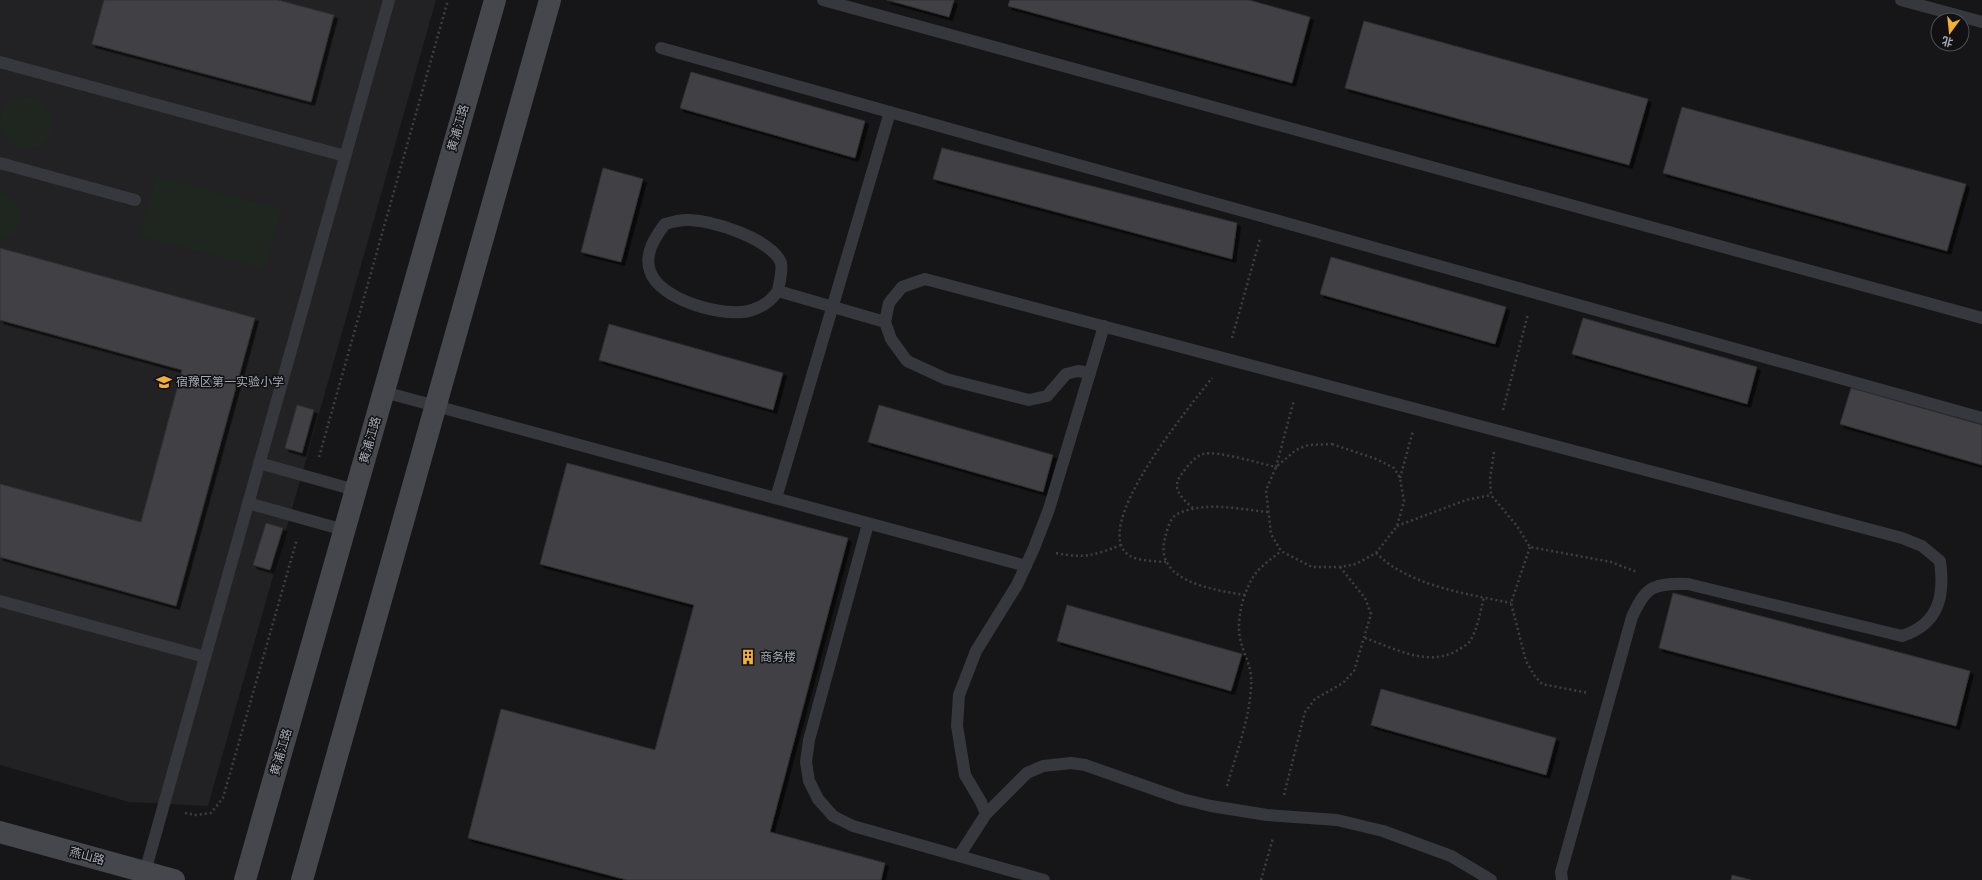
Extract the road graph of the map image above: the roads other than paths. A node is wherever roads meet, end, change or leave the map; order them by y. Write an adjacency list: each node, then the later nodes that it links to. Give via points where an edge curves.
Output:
1 (389, 0): 10 (lane)
2 (495, 0): 19 (street, 黄浦江路)
3 (550, 0): 20 (street)
4 (823, 0): 15 (lane)
5 (1901, 0): 6 (lane)
6 (1982, 22)
7 (660, 48): 9 (lane)
8 (0, 62): 10 (lane)
9 (890, 112): 14 (lane); 21 (lane)
10 (345, 156): 22 (lane)
11 (0, 163): 12 (lane)
12 (135, 200)
13 (778, 291): 13 (lane, via 768,304 751,311 716,312 695,305 668,293 650,272 650,252 655,237 665,224 686,220 710,223 756,240 774,253 781,264); 14 (lane)
14 (832, 306): 16 (lane); 24 (lane)
15 (1982, 318)
16 (885, 322): 17 (lane, via 889,303 902,287 925,279); 18 (lane, via 891,339 907,361 946,379 1028,400 1047,396 1066,374 1078,371)
17 (1104, 326): 18 (lane); 40 (lane, via 1902,538 1922,546 1940,561 1943,582 1940,601 1929,621 1914,632 1902,636 1688,584 1666,583 1654,587 1641,598 1632,617 1562,872)
18 (1090, 373): 28 (lane, via 1049,509)
19 (384, 392): 20 (lane); 23 (street, 黄浦江路)
20 (436, 406): 24 (lane); 37 (street)
21 (1982, 418)
22 (259, 463): 23 (lane); 25 (lane)
23 (356, 490): 27 (street, 黄浦江路)
24 (776, 498): 26 (lane)
25 (248, 503): 27 (lane); 30 (lane)
26 (868, 524): 28 (lane); 33 (lane, via 809,740 806,762 809,781 818,799 833,816 853,826)
27 (344, 530): 36 (street, 黄浦江路)
28 (1026, 566): 31 (lane, via 1018,585 976,651 959,694 957,726 965,775)
29 (0, 601): 30 (lane)
30 (205, 657): 34 (lane)
31 (986, 814): 33 (lane); 39 (lane, via 1027,773 1043,766 1071,763 1085,765 1182,799 1221,808 1337,820 1383,831 1452,856)
32 (0, 832): 34 (street, 燕山路)
33 (959, 856): 38 (lane)
34 (145, 872): 35 (street, 燕山路)
35 (174, 880)
36 (245, 880)
37 (302, 880)
38 (1044, 880)
39 (1491, 880)
40 (1562, 880)

